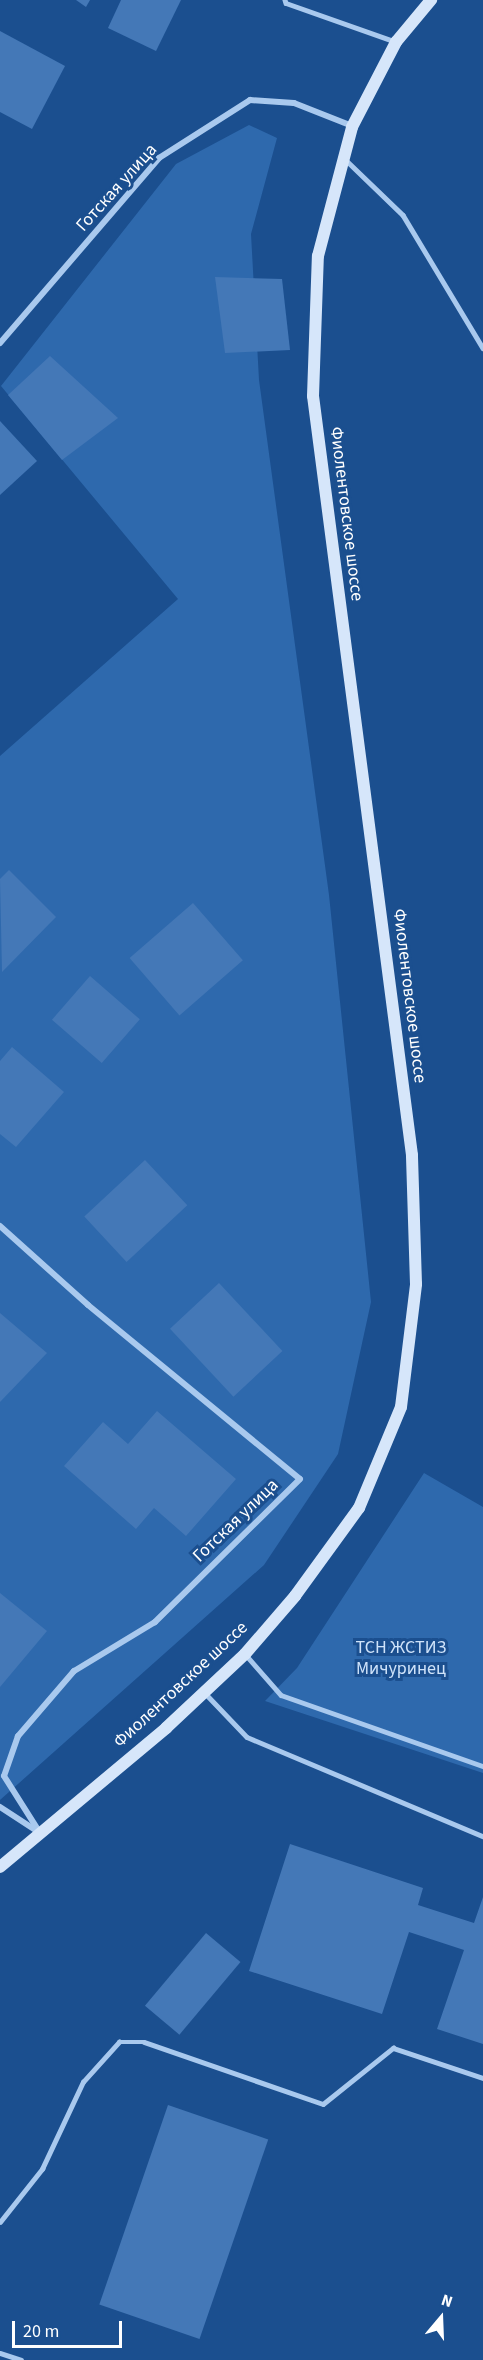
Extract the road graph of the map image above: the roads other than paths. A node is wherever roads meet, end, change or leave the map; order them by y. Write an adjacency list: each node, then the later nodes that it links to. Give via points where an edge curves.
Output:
1 (285, 0): 3 (lane)
2 (431, 0): 3 (main road, Фиолентовское шоссе)
3 (396, 42): 4 (main road, Фиолентовское шоссе)
4 (352, 127): 5 (main road, Фиолентовское шоссе); 6 (street, Готская улица, via 294,103 250,100 159,158)
5 (344, 158): 7 (lane, via 403,215); 9 (main road, Фиолентовское шоссе, via 318,256 313,396 412,1155 416,1284 401,1407 359,1509 295,1596)
6 (0, 343)
7 (483, 348)
8 (0, 1226): 13 (street, Готская улица, via 88,1305 300,1479 155,1622 74,1671 18,1736 4,1776)
9 (245, 1654): 10 (main road, Фиолентовское шоссе); 11 (lane, via 281,1695)
10 (204, 1692): 13 (main road, Фиолентовское шоссе); 14 (lane, via 247,1737)
11 (483, 1766)
12 (0, 1807): 13 (street)
13 (40, 1833): 15 (main road, Фиолентовское шоссе)
14 (483, 1836)
15 (0, 1867)
16 (483, 2078): 17 (lane, via 393,2048 323,2104 144,2042 119,2042 84,2082 42,2169)
17 (0, 2222)
18 (0, 2353): 19 (lane)
19 (21, 2360)

